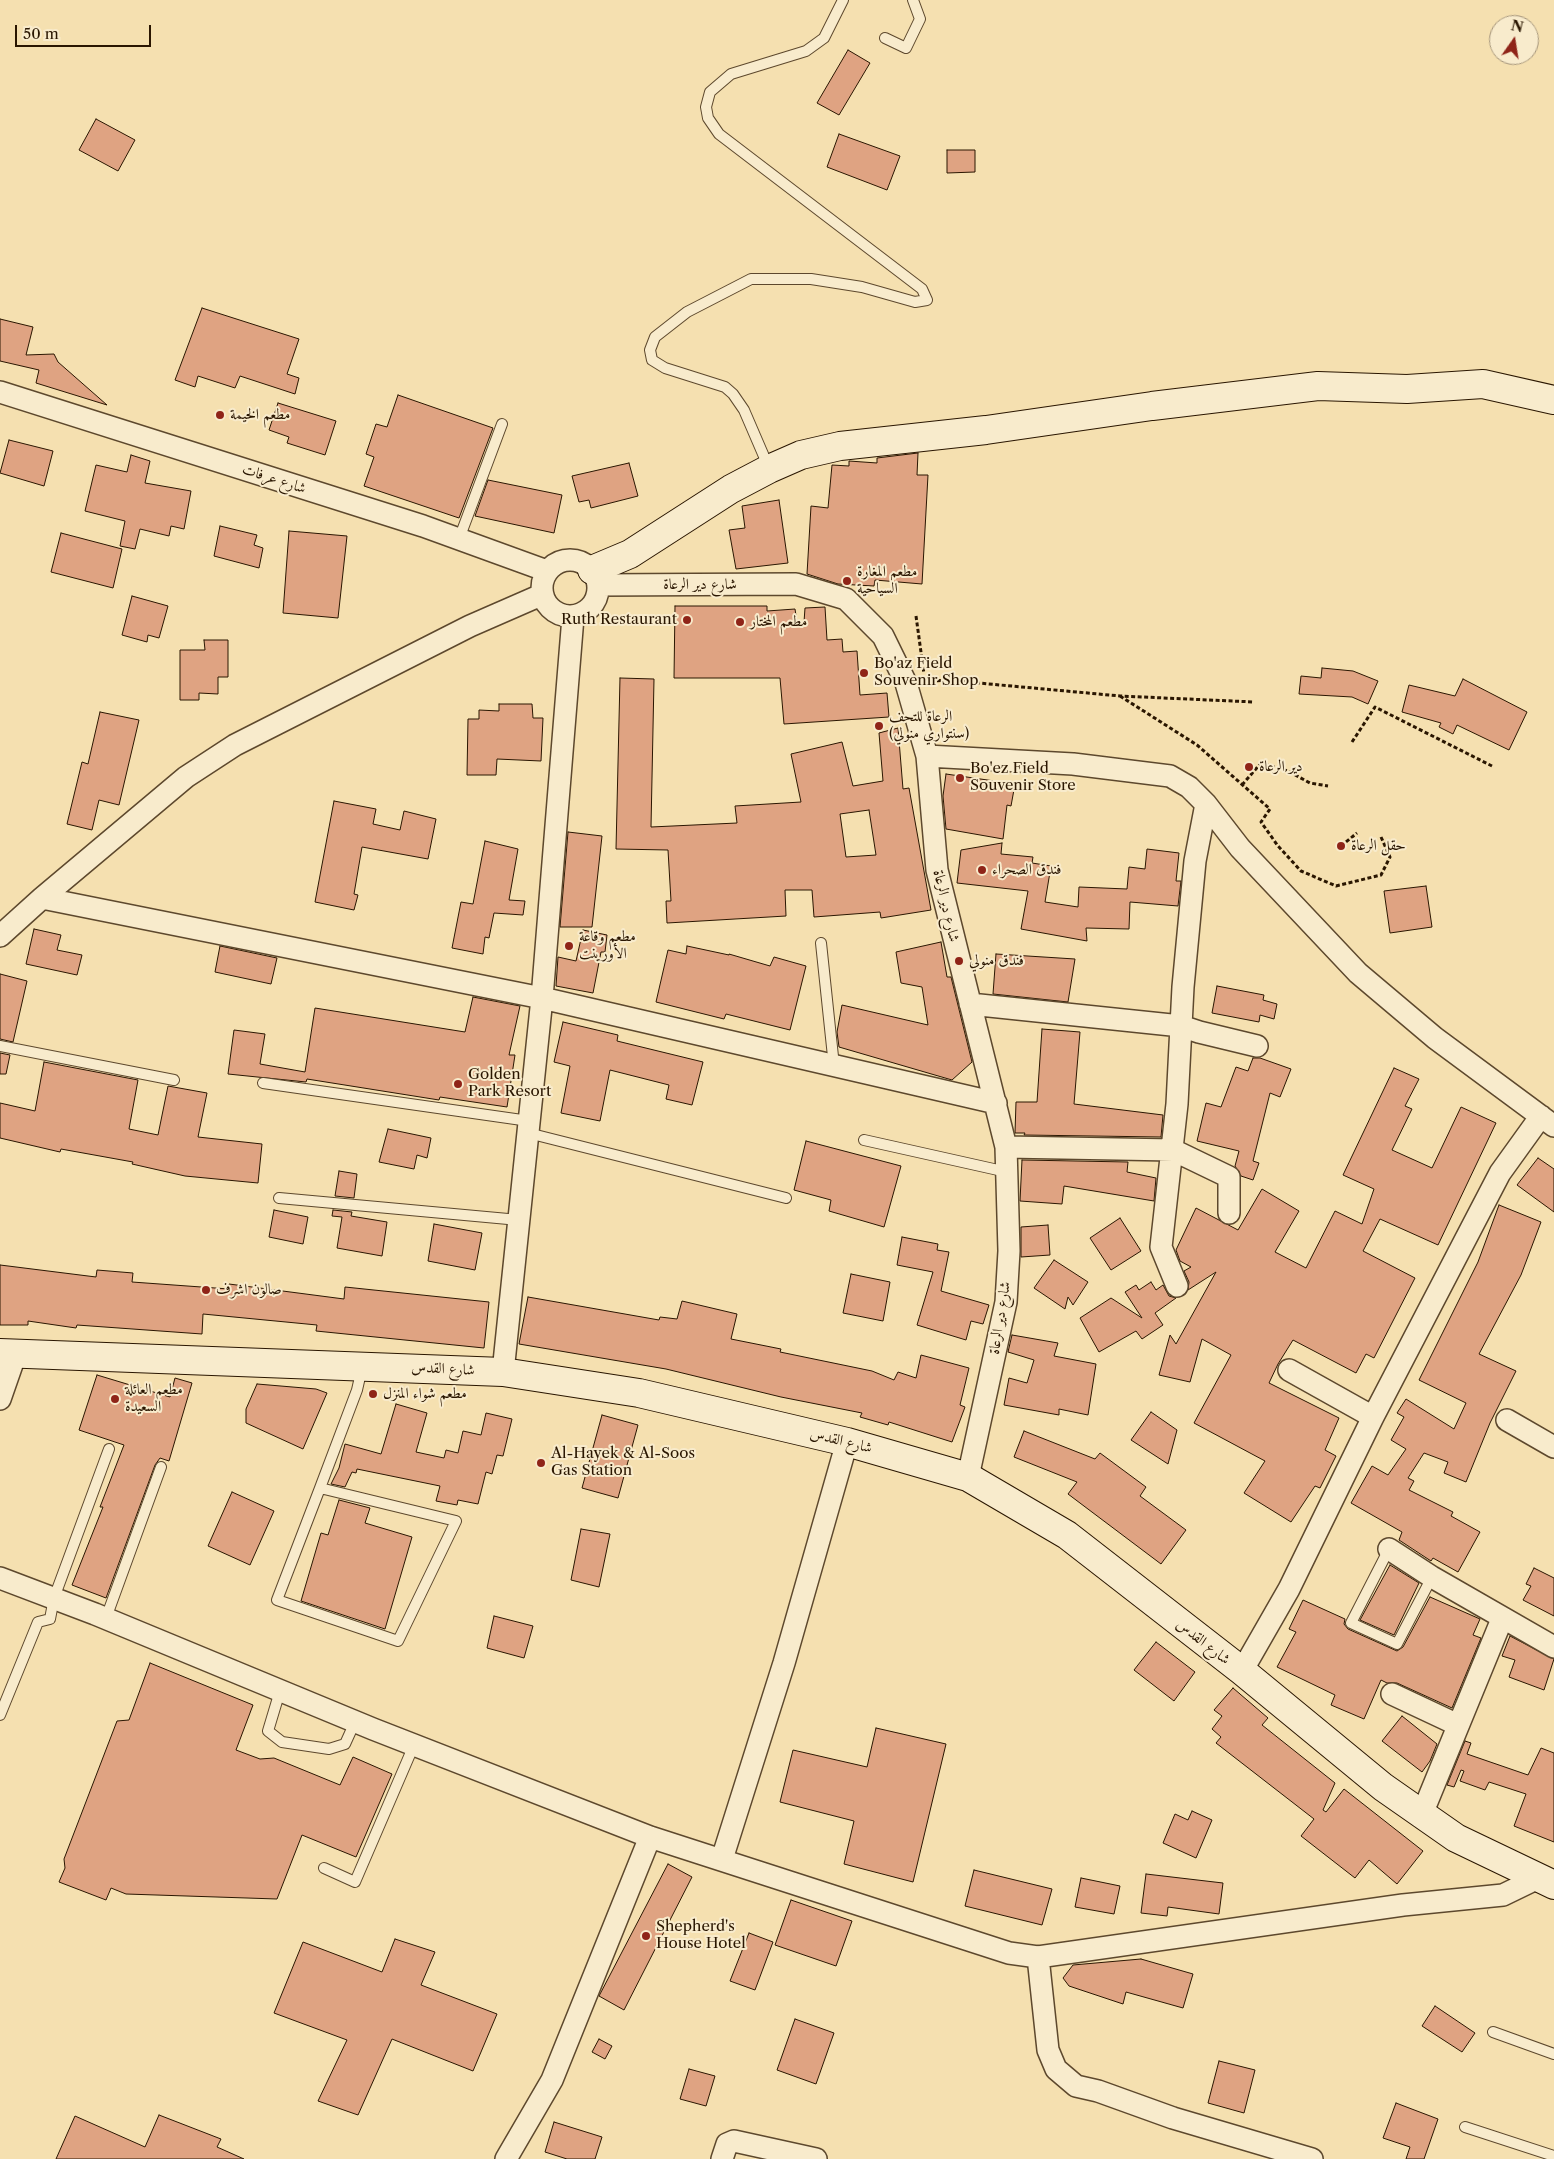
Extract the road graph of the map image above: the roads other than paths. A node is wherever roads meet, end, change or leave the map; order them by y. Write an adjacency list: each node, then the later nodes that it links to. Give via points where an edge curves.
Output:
1 (843, 0): 7 (lane, via 824,38 806,51 731,74 710,92 706,107 708,118 719,134 922,289 926,300 915,302 862,287 811,279 751,279 687,312 655,337 650,350 652,360 665,368 725,387 733,394 744,410)
2 (913, 0): 3 (lane, via 920,19 906,48)
3 (885, 38)
4 (0, 392): 8 (street, شارع عرفات)
5 (1554, 400): 7 (main road, via 1483,384 1408,388 1318,386 840,446 801,455)
6 (502, 424): 8 (lane)
7 (769, 469): 10 (main road, via 731,488)
8 (459, 539): 9 (street, شارع عرفات)
9 (547, 571): 10 (street, via 561,561 577,561); 11 (street, via 542,582)
10 (595, 578): 12 (street, via 597,597 587,612); 13 (street, شارع دير الرعاة, via 796,584 846,599 883,636 916,682)
11 (542, 595): 12 (street, via 548,608 562,616); 15 (street, via 470,626 235,745 186,777)
12 (573, 617): 18 (street)
13 (927, 756): 14 (street, via 1074,764 1170,776 1189,787); 19 (street, شارع دير الرعاة, via 937,870)
14 (1206, 804): 20 (street, via 1195,861); 27 (street, via 1240,848 1358,973 1435,1038)
15 (42, 898): 16 (street); 18 (street)
16 (0, 936)
17 (821, 942): 23 (lane)
18 (542, 998): 23 (street); 28 (street)
19 (970, 1004): 20 (street); 26 (street, شارع دير الرعاة)
20 (1182, 1026): 22 (street); 31 (street)
21 (0, 1046): 24 (lane)
22 (1257, 1046)
23 (834, 1066): 26 (street)
24 (174, 1080)
25 (263, 1084): 28 (lane)
26 (996, 1103): 30 (street, شارع دير الرعاة)
27 (1548, 1121): 43 (street, via 1500,1172)
28 (529, 1127): 34 (lane); 36 (street)
29 (864, 1140): 32 (lane)
30 (1006, 1147): 31 (street); 32 (street, شارع دير الرعاة)
31 (1172, 1150): 35 (street, via 1230,1177); 37 (street, via 1161,1247)
32 (1007, 1172): 49 (street, شارع دير الرعاة, via 1009,1251 1006,1302)
33 (279, 1198): 36 (lane)
34 (786, 1198)
35 (1229, 1213)
36 (519, 1220): 41 (street)
37 (1177, 1286)
38 (8, 1353): 39 (main road, شارع القدس); 42 (street)
39 (362, 1366): 41 (main road, شارع القدس); 50 (lane, via 358,1390)
40 (1290, 1370): 43 (street)
41 (503, 1372): 45 (main road, شارع القدس, via 640,1393)
42 (0, 1399)
43 (1373, 1417): 58 (street, via 1290,1590)
44 (1507, 1420): 46 (street)
45 (847, 1442): 49 (main road, شارع القدس); 67 (street, via 784,1663)
46 (1554, 1447)
47 (109, 1449): 54 (lane)
48 (161, 1467): 55 (lane)
49 (968, 1477): 58 (main road, شارع القدس, via 1067,1535)
50 (320, 1488): 50 (lane, via 277,1600 398,1641 456,1521)
51 (1389, 1549): 52 (street); 52 (lane, via 1351,1623 1397,1644)
52 (1432, 1577): 56 (street)
53 (0, 1578): 54 (street)
54 (54, 1598): 55 (street); 61 (lane, via 50,1619 38,1622)
55 (106, 1618): 59 (street)
56 (1502, 1618): 57 (street); 63 (street)
57 (1554, 1647)
58 (1242, 1671): 65 (main road, شارع القدس, via 1383,1787)
59 (280, 1691): 62 (street); 62 (lane, via 268,1731 282,1742 328,1749 345,1744)
60 (1392, 1694): 63 (street)
61 (0, 1715)
62 (356, 1722): 64 (street)
63 (1458, 1725): 65 (street)
64 (414, 1745): 66 (street); 68 (lane, via 355,1882)
65 (1422, 1814): 69 (main road, شارع القدس, via 1456,1838)
66 (650, 1837): 67 (street); 75 (street, via 552,2080)
67 (722, 1859): 70 (street, via 1009,1953)
68 (324, 1868)
69 (1546, 1881): 70 (street, via 1502,1895 1403,1905)
70 (1038, 1957): 78 (street, via 1048,2050 1056,2069 1076,2086)
71 (1493, 2032): 72 (lane)
72 (1554, 2054)
73 (1465, 2127): 74 (lane)
74 (1554, 2156)
75 (506, 2159)
76 (722, 2159): 77 (street, via 727,2144 734,2141)
77 (816, 2159)
78 (1312, 2159)

